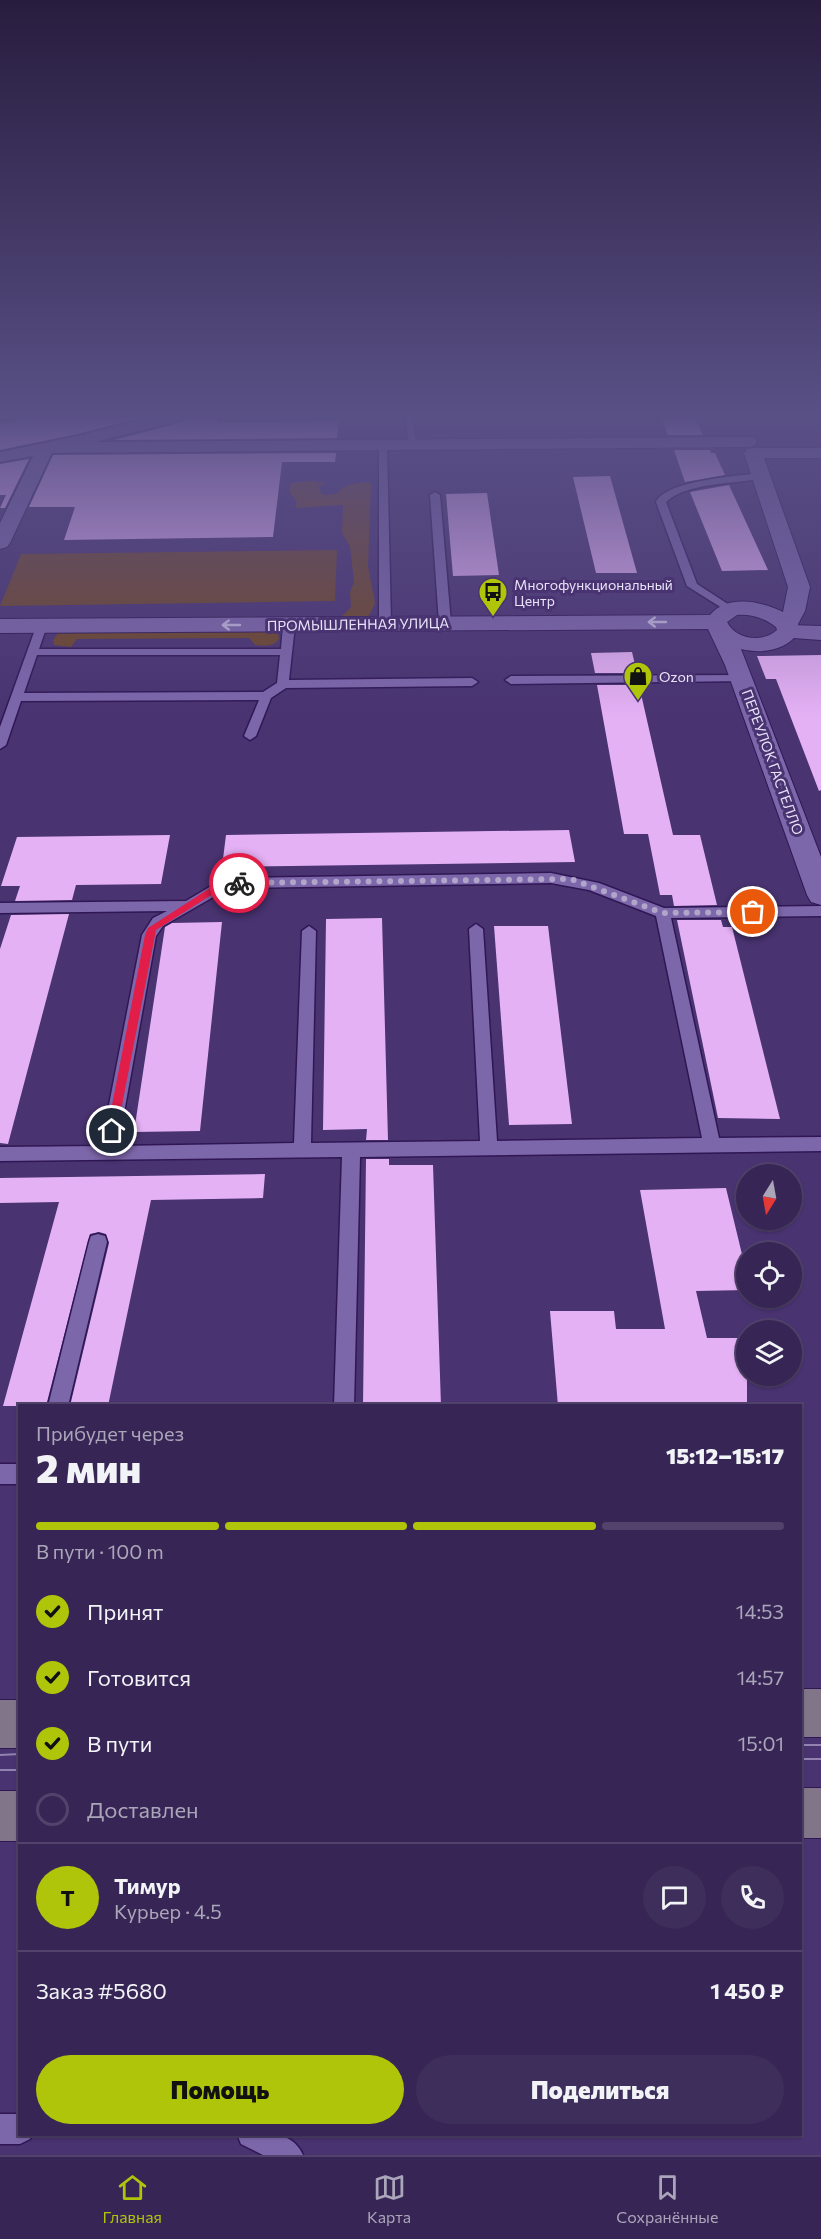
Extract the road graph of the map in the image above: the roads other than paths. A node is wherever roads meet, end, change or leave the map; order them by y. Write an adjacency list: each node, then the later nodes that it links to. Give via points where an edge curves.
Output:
1 (13, 517): 6 (street)
2 (384, 517): 10 (lane)
3 (437, 517): 8 (lane)
4 (666, 517): 7 (lane, via 692,586)
5 (775, 517): 9 (street, via 799,587 794,611)
6 (0, 543)
7 (721, 621): 8 (street, ПРОМЫШЛЕННАЯ УЛИЦА, one-way to 8); 9 (street, ПРОМЫШЛЕННАЯ УЛИЦА, via 744,609); 15 (street, via 727,638); 18 (street, ПЕРЕУЛОК ГАСТЕЛЛО)
8 (445, 623): 10 (street, ПРОМЫШЛЕННАЯ УЛИЦА)
9 (783, 623): 14 (street); 15 (street, via 782,640)
10 (385, 624): 11 (street, ПРОМЫШЛЕННАЯ УЛИЦА)
11 (289, 625): 13 (street, ПРОМЫШЛЕННАЯ УЛИЦА, one-way to 13); 17 (lane)
12 (0, 626): 13 (street, ПРОМЫШЛЕННАЯ УЛИЦА)
13 (41, 626): 16 (lane)
14 (821, 633)
15 (768, 645): 18 (street)
16 (32, 652): 17 (lane); 23 (lane)
17 (286, 652): 21 (lane)
18 (739, 672): 19 (lane); 26 (street, ПЕРЕУЛОК ГАСТЕЛЛО)
19 (511, 680)
20 (472, 682): 21 (lane)
21 (283, 684): 22 (lane)
22 (266, 696): 23 (lane); 24 (lane)
23 (16, 697): 25 (lane)
24 (250, 736)
25 (0, 745)
26 (821, 895)
27 (189, 906): 28 (lane); 30 (lane, via 223,885 237,883 551,878 587,884); 38 (lane, via 158,922 149,935)
28 (0, 908)
29 (821, 911): 30 (lane)
30 (663, 913): 34 (lane)
31 (476, 929): 35 (lane)
32 (309, 930): 37 (lane)
33 (821, 1144): 34 (lane)
34 (712, 1145): 35 (lane)
35 (489, 1148): 36 (lane)
36 (351, 1149): 37 (lane); 42 (lane)
37 (302, 1150): 38 (lane)
38 (108, 1153): 39 (lane)
39 (0, 1154)
40 (98, 1242): 41 (lane)
41 (58, 1404)
42 (344, 1404)
43 (0, 1474): 44 (lane)
44 (18, 1474)
45 (802, 1713): 46 (main road)
46 (821, 1713)
47 (0, 1724): 48 (main road)
48 (18, 1724)
49 (802, 1813): 50 (main road)
50 (821, 1813)
51 (0, 1816): 52 (main road)
52 (18, 1816)
53 (0, 2129): 54 (lane)
54 (18, 2129)
55 (255, 2136): 56 (lane)
56 (288, 2155)

